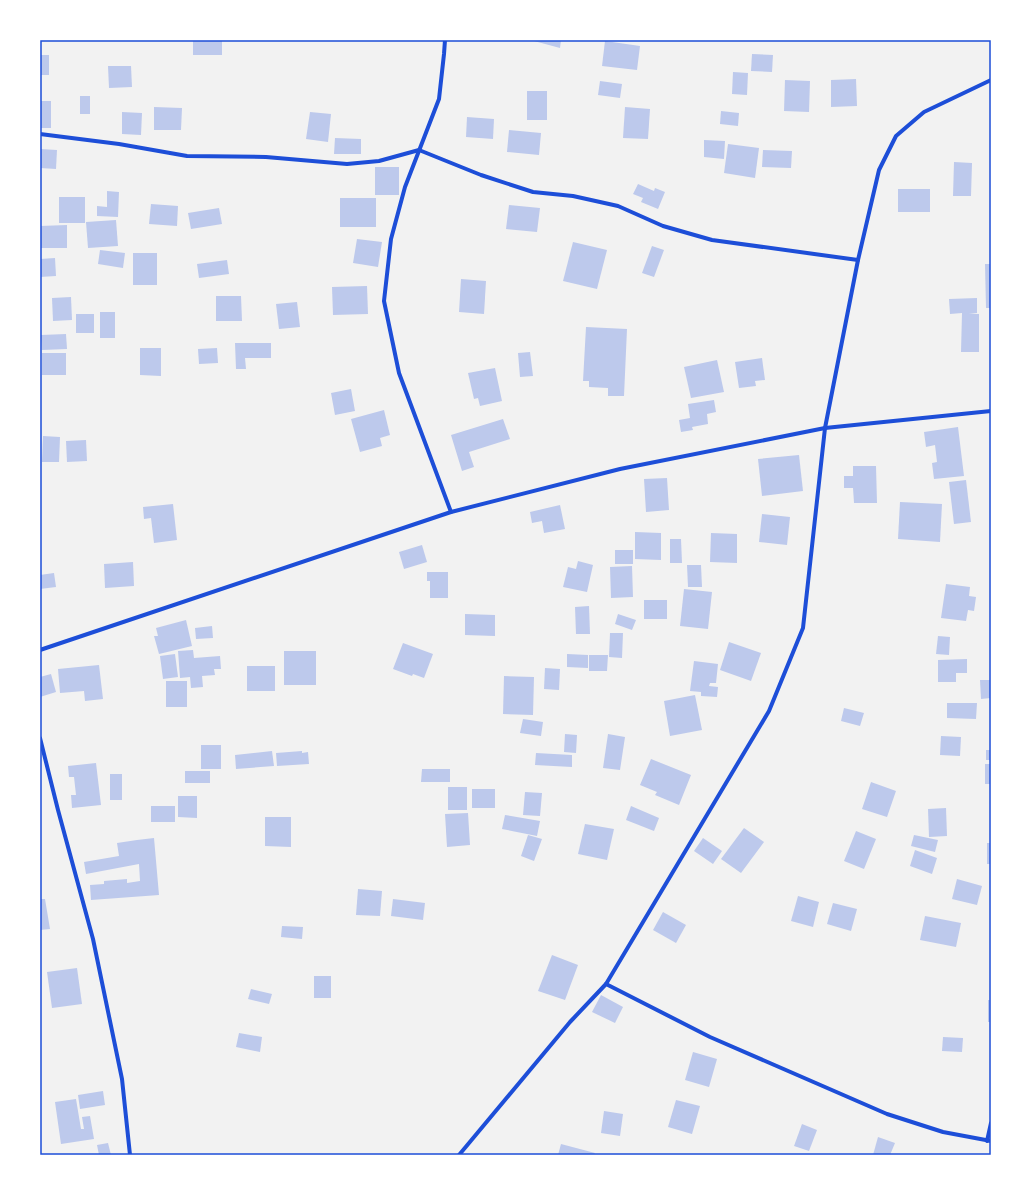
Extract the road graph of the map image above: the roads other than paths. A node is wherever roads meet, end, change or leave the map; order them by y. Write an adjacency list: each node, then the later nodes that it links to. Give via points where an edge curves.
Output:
1 (445, 40): 4 (street, via 439,99)
2 (991, 80): 5 (street, via 924,112 896,136 879,170)
3 (40, 134): 4 (street, via 188,156 266,157 347,164 379,161)
4 (419, 150): 5 (street, via 481,175 533,192 573,196 618,206 663,226 712,240); 8 (street, via 405,187 391,239 384,301 399,373)
5 (858, 260): 7 (street)
6 (991, 411): 7 (street)
7 (824, 428): 8 (street, via 620,469); 11 (street, via 803,628 769,711)
8 (451, 512): 9 (street)
9 (40, 650)
10 (40, 738): 14 (street, via 93,939 122,1079)
11 (606, 984): 13 (street, via 710,1037 887,1114 944,1132); 15 (street, via 570,1022)
12 (991, 1123): 13 (street)
13 (989, 1141)
14 (130, 1155)
15 (459, 1155)

